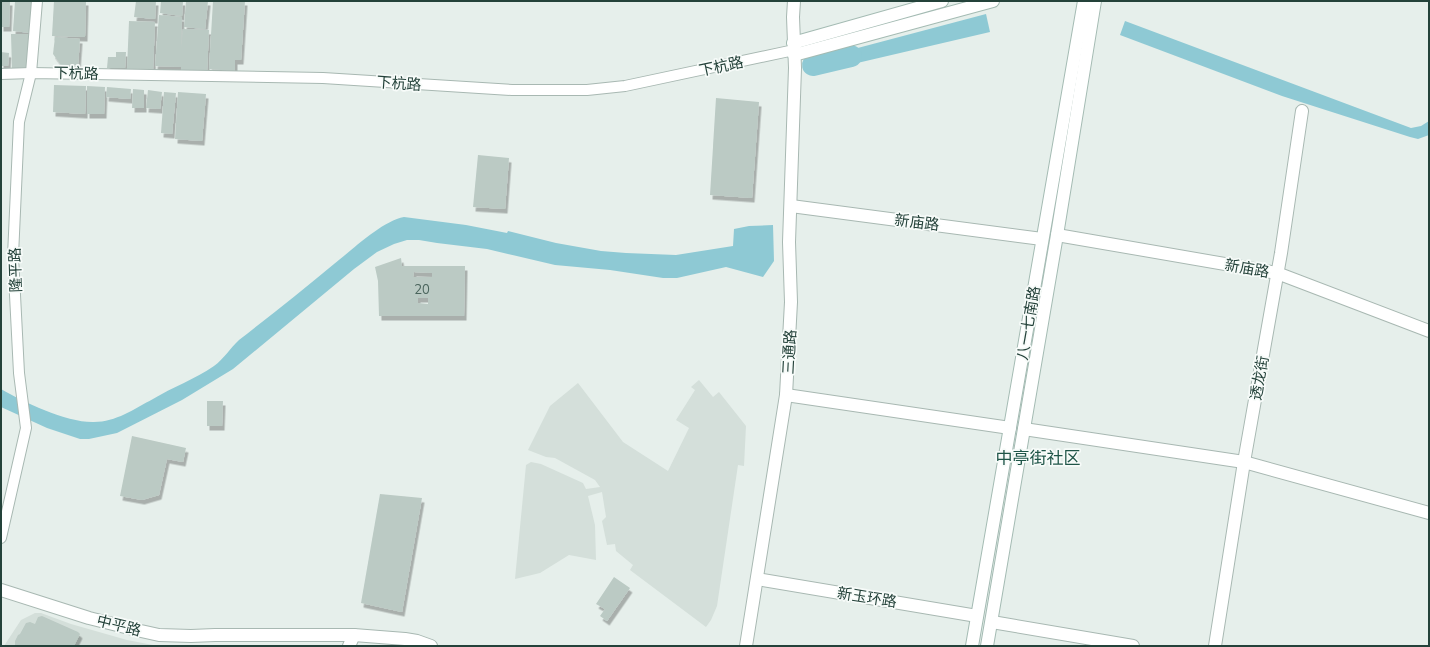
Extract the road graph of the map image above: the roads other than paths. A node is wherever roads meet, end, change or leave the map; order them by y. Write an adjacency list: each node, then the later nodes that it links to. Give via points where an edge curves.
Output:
1 (37, 1): 8 (street, 隆平路)
2 (794, 1): 7 (street, 三通路)
3 (942, 1): 7 (street, 下杭路)
4 (993, 1): 7 (street, 下杭路)
5 (1084, 1): 13 (street, 八一七南路)
6 (1095, 1): 12 (street, 八一七南路)
7 (794, 50): 8 (street, 下杭路, via 625,86 587,90 512,90 323,78); 11 (street, 三通路)
8 (31, 73): 9 (street, 下杭路); 21 (street, 隆平路, via 19,122 13,256 19,373 26,428)
9 (1, 74)
10 (1302, 111): 14 (street, 透龙街)
11 (791, 206): 13 (street, 新庙路); 16 (street, 三通路, via 791,302)
12 (1057, 235): 14 (street, 新庙路); 18 (street, 八一七南路)
13 (1042, 239): 17 (street, 八一七南路)
14 (1277, 273): 15 (street, 新庙路); 19 (street, 透龙街)
15 (1429, 331)
16 (786, 395): 17 (street); 22 (street, 三通路)
17 (1010, 428): 24 (street, 八一七南路)
18 (1024, 429): 19 (street); 25 (street, 八一七南路)
19 (1244, 462): 20 (street); 33 (street, 透龙街)
20 (1429, 513)
21 (1, 538)
22 (758, 579): 24 (street, 新玉环路); 29 (street, 三通路)
23 (1, 590): 26 (street, 中平路, via 94,619 159,634)
24 (977, 616): 30 (street, 八一七南路)
25 (992, 622): 31 (street, 八一七南路); 32 (street)
26 (354, 634): 27 (street); 28 (street, 中平路, via 405,639)
27 (349, 646)
28 (431, 646)
29 (746, 646)
30 (972, 646)
31 (987, 646)
32 (1133, 646)
33 (1215, 646)

